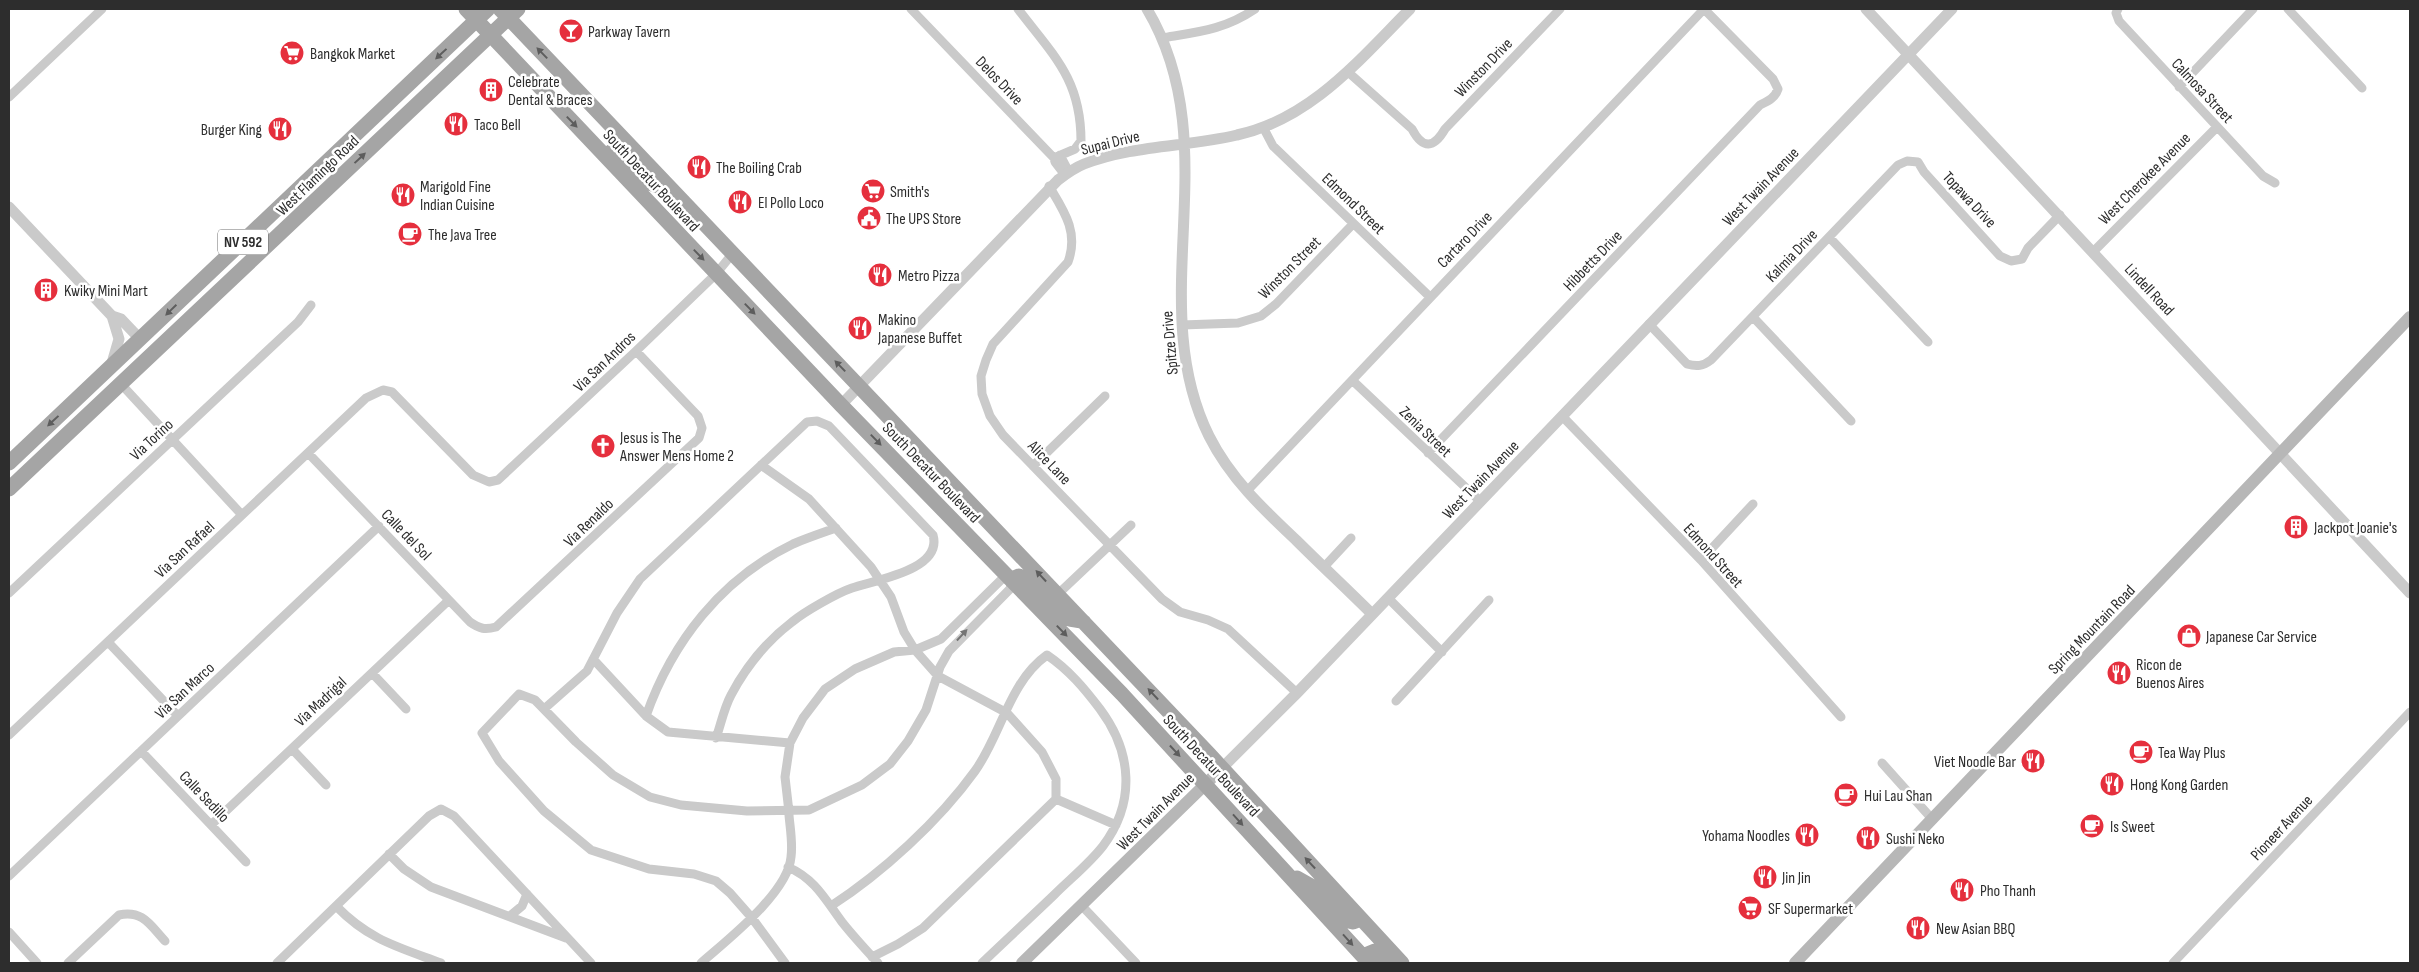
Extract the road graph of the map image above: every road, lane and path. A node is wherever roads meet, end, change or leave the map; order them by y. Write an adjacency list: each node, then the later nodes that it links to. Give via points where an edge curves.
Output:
1 (102, 9): 24 (street)
2 (466, 9): 17 (main road, South Decatur Boulevard)
3 (488, 9): 17 (main road, West Flamingo Road / NV 592)
4 (911, 9): 30 (street, Delos Drive)
5 (1018, 9): 30 (street, via 1060,61 1077,102 1081,141 1075,149)
6 (1147, 9): 19 (street, Spitze Drive)
7 (1255, 9): 19 (street, via 1236,22 1214,30)
8 (1410, 9): 21 (street, Supai Drive)
9 (1560, 9): 21 (street, Winston Drive, via 1437,141 1428,144 1417,140 1412,129)
10 (1704, 9): 47 (street, Cartaro Drive); 70 (street, Hibbetts Drive, via 1773,79 1778,89 1773,98 1760,105)
11 (1866, 9): 20 (street, Lindell Road)
12 (1952, 9): 20 (street, West Twain Avenue)
13 (2253, 9): 22 (street)
14 (2288, 9): 23 (street)
15 (2117, 11): 22 (street, Calmosa Street, via 2119,21)
16 (509, 12): 18 (main road, West Flamingo Road / NV 592); 36 (main road, South Decatur Boulevard, one-way to 16)
17 (476, 20): 18 (main road, South Decatur Boulevard); 27 (main road, West Flamingo Road / NV 592, one-way to 27)
18 (491, 35): 29 (main road, South Decatur Boulevard, one-way to 29); 37 (main road, West Flamingo Road / NV 592, one-way to 18)
19 (1162, 38): 28 (street, Spitze Drive, via 1176,79)
20 (1909, 55): 39 (street, Lindell Road); 53 (street, West Twain Avenue)
21 (1348, 72): 26 (street, Supai Drive, via 1331,88 1289,116)
22 (2179, 86): 25 (street, Calmosa Street)
23 (2362, 88)
24 (9, 96)
25 (2217, 126): 33 (street, Calmosa Street, via 2263,176); 44 (street, West Cherokee Avenue)
26 (1263, 127): 28 (street, Supai Drive); 40 (street, Edmond Street, via 1272,146)
27 (348, 142): 35 (main road, West Flamingo Road / NV 592); 37 (main road, via 342,160 317,185)
28 (1186, 144): 32 (street, Supai Drive, via 1108,157 1083,164); 54 (street, Spitze Drive)
29 (605, 156): 36 (main road, via 618,151 649,183); 46 (main road, South Decatur Boulevard, one-way to 46)
30 (1057, 157): 32 (street, Delos Drive)
31 (1907, 161): 39 (street, Topawa Drive, via 1918,162 2000,256 2011,261 2022,259 2028,248); 42 (street, Kalmia Drive, via 1898,165)
32 (1067, 174): 34 (street, Supai Drive)
33 (2275, 183)
34 (1050, 186): 61 (street, Supai Drive); 74 (street, Alice Lane, via 1066,213 1072,232 1072,252 1068,262 993,344 981,376 982,394 990,416 1002,435)
35 (297, 191): 41 (main road, via 299,198 285,216); 43 (main road, West Flamingo Road / NV 592)
36 (674, 191): 45 (main road, South Decatur Boulevard)
37 (315, 200): 41 (main road, West Flamingo Road / NV 592)
38 (9, 207): 49 (street)
39 (2060, 216): 44 (street, Lindell Road)
40 (1353, 224): 47 (street, Edmond Street); 54 (street, Winston Street, via 1261,316 1238,324)
41 (277, 236): 52 (main road, West Flamingo Road / NV 592)
42 (1829, 237): 50 (street, Kalmia Drive); 56 (street)
43 (235, 249): 52 (main road, via 217,279 189,307); 55 (main road, West Flamingo Road / NV 592, one-way to 55)
44 (2093, 252): 71 (street, Lindell Road)
45 (733, 253): 46 (street, Via San Andros); 61 (main road, South Decatur Boulevard, one-way to 45)
46 (716, 274): 57 (street, Via San Andros); 64 (main road, South Decatur Boulevard, one-way to 64)
47 (1430, 297): 59 (street, Cartaro Drive)
48 (311, 305): 67 (street, Via Torino, via 298,322)
49 (112, 316): 55 (street, via 121,319); 58 (street, via 119,339)
50 (1753, 316): 53 (street, Kalmia Drive, via 1712,360 1696,366 1680,359); 66 (street)
51 (2410, 317): 71 (main road, Spring Mountain Road)
52 (190, 318): 60 (main road, West Flamingo Road / NV 592)
53 (1649, 324): 65 (street, West Twain Avenue)
54 (1182, 325): 77 (street, Spitze Drive, via 1190,386 1200,416 1226,464)
55 (140, 338): 58 (main road, West Flamingo Road / NV 592); 60 (main road, via 138,351 126,366)
56 (1928, 342)
57 (636, 352): 62 (street, Via San Andros, via 506,475 489,482 473,474 392,392); 98 (street, Via Renaldo, via 698,416 702,428 699,438 504,622)
58 (108, 369): 68 (main road, West Flamingo Road / NV 592, one-way to 68)
59 (1352, 380): 70 (street, Zenia Street); 77 (street, Cartaro Drive)
60 (121, 384): 67 (street); 76 (main road, West Flamingo Road / NV 592)
61 (860, 386): 64 (street, Supai Drive); 92 (main road, South Decatur Boulevard, one-way to 61)
62 (383, 390): 69 (street, Via San Rafael, via 366,398)
63 (1105, 396): 74 (street)
64 (842, 405): 88 (main road, South Decatur Boulevard, one-way to 88)
65 (1562, 416): 78 (street, West Twain Avenue); 86 (street, Edmond Street)
66 (1851, 422)
67 (172, 439): 80 (street); 91 (street, Via Torino)
68 (20, 452): 72 (main road, West Flamingo Road / NV 592); 75 (main road, via 15,469)
69 (308, 453): 80 (street, Via San Rafael); 82 (street, Calle del Sol)
70 (1428, 453): 78 (street, Zenia Street)
71 (2281, 454): 90 (street, Lindell Road); 125 (main road, Spring Mountain Road)
72 (9, 463)
73 (761, 465): 83 (street, via 809,499); 89 (street, via 807,422 817,421 829,426 934,535 936,544 932,552 918,565); 102 (street, via 640,579 617,613)
74 (1032, 466): 85 (street, Alice Lane)
75 (9, 475)
76 (9, 489)
77 (1247, 491): 87 (street, Spitze Drive)
78 (1481, 502): 93 (street, West Twain Avenue)
79 (1753, 504): 86 (street)
80 (242, 515): 99 (street, Via San Rafael)
81 (1131, 525): 85 (street)
82 (379, 526): 94 (street, Calle del Sol); 111 (street, Via San Marco)
83 (836, 528): 89 (street); 112 (street, via 793,544 764,562 702,613 681,642 655,689)
84 (1351, 538): 87 (street)
85 (1110, 545): 92 (street); 105 (street, Alice Lane, via 1162,599 1180,612 1228,629)
86 (1700, 560): 113 (street, Edmond Street)
87 (1324, 567): 96 (street, Spitze Drive)
88 (1012, 579): 97 (main road, via 1024,578 1065,618); 100 (street, via 1002,579 941,638); 104 (street, one-way to 88, via 948,650 1010,589); 121 (main road, South Decatur Boulevard, one-way to 121)
89 (880, 580): 100 (street); 115 (street, via 850,588 792,621 755,657 730,696)
90 (2410, 592)
91 (9, 593)
92 (1058, 594): 97 (main road, South Decatur Boulevard)
93 (1388, 598): 96 (street, West Twain Avenue); 101 (street)
94 (449, 600): 98 (street, Calle del Sol, via 470,622); 103 (street, Via Madrigal)
95 (1490, 600): 101 (street)
96 (1372, 614): 105 (street, West Twain Avenue)
97 (1084, 622): 120 (main road, South Decatur Boulevard, one-way to 97)
98 (487, 630)
99 (108, 642): 111 (street); 114 (street, Via San Rafael)
100 (915, 650): 104 (street); 116 (street, via 894,652 854,669 825,688)
101 (1442, 652): 106 (street)
102 (593, 659): 108 (street, via 587,671); 112 (street)
103 (372, 673): 107 (street); 117 (street, Via Madrigal)
104 (938, 676): 110 (street); 124 (street, via 926,710 890,764 862,785 834,800 809,810)
105 (1297, 693): 120 (street, West Twain Avenue)
106 (1396, 701)
107 (406, 709)
108 (544, 709): 124 (street, via 613,775 650,797 681,805); 138 (street, via 535,700 519,694 482,733 499,761 544,811 591,850 649,869 694,874 716,881)
109 (2410, 712): 158 (street, Pioneer Avenue)
110 (1007, 713): 123 (street, via 1042,752 1056,779); 127 (street, via 1022,680 1034,664 1047,655 1066,668 1112,726 1120,743 1125,761 1125,794); 135 (street, via 976,770 940,811 908,846)
111 (178, 716): 118 (street, Via San Marco)
112 (646, 716): 115 (street, via 668,732)
113 (1841, 717)
114 (9, 735)
115 (716, 738): 116 (street)
116 (790, 743): 124 (street, via 785,777)
117 (292, 749): 122 (street); 126 (street, Via Madrigal)
118 (141, 751): 126 (street, Calle Sedillo); 132 (street, Via San Marco)
119 (1882, 763): 125 (street)
120 (1222, 768): 121 (main road, West Twain Avenue); 139 (main road, South Decatur Boulevard, one-way to 120)
121 (1206, 784): 131 (main road, South Decatur Boulevard, one-way to 131); 136 (main road, West Twain Avenue)
122 (326, 786)
123 (1056, 799): 127 (street); 143 (street, via 923,928)
124 (789, 812): 130 (street, via 791,858)
125 (1933, 820): 157 (main road, Spring Mountain Road)
126 (211, 825): 129 (street, Calle Sedillo)
127 (1116, 825): 152 (street, via 1094,857)
128 (390, 854): 133 (street, via 435,811 446,810); 134 (street); 137 (street, via 409,873 431,887)
129 (246, 862)
130 (788, 867): 135 (street, via 804,874); 138 (street, via 782,884)
131 (1287, 873): 139 (main road, via 1320,891 1348,921); 144 (main road, South Decatur Boulevard, one-way to 144)
132 (9, 876)
133 (527, 894): 137 (street, via 522,906); 141 (street)
134 (336, 906): 145 (street); 148 (street, via 356,926 377,939)
135 (831, 906): 143 (street)
136 (1082, 906): 153 (main road, West Twain Avenue); 154 (street)
137 (510, 916): 141 (street)
138 (752, 918): 150 (street); 151 (street)
139 (1361, 919): 156 (main road, South Decatur Boulevard)
140 (9, 932): 146 (street)
141 (568, 939): 149 (street)
142 (165, 941): 147 (street, via 139,915 119,915)
143 (875, 960)
144 (1366, 960): 155 (main road, via 1375,952)
145 (281, 962)
146 (37, 963)
147 (68, 963)
148 (441, 963)
149 (591, 963)
150 (701, 963)
151 (785, 963)
152 (982, 963)
153 (1022, 963)
154 (1136, 963)
155 (1386, 963)
156 (1402, 963)
157 (1795, 963)
158 (2173, 963)

